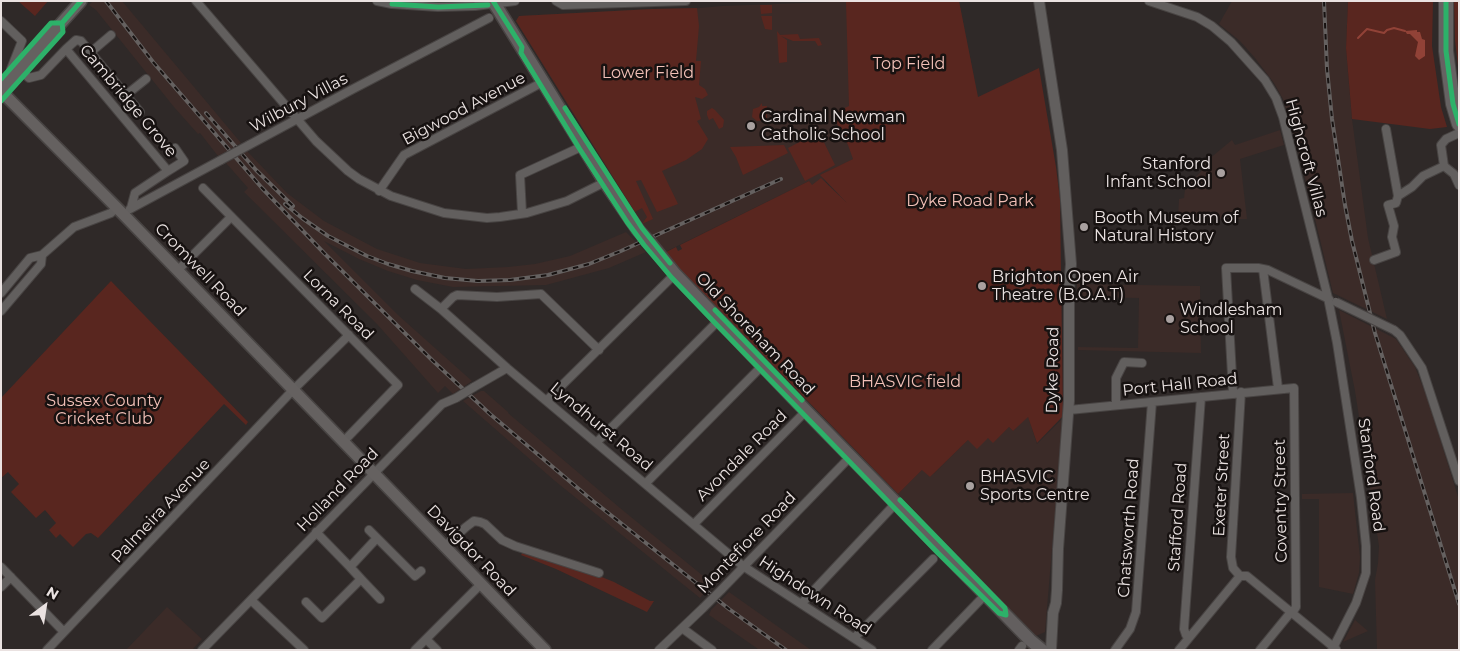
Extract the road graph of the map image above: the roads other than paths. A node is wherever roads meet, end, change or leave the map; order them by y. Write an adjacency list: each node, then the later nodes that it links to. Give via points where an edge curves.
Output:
1 (81, 1): 16 (main road)
2 (196, 1): 22 (street)
3 (377, 1): 10 (street, via 438,7)
4 (515, 1): 10 (street)
5 (556, 1): 6 (street, via 563,5)
6 (686, 1)
7 (1038, 1): 62 (street, Dyke Road, via 1064,165 1071,264)
8 (1149, 1): 45 (street, Highcroft Villas, via 1184,12 1212,26 1240,50 1273,92 1286,130)
9 (1446, 1): 23 (highway, via 1446,51)
10 (494, 3): 18 (main road, Old Shoreham Road)
11 (489, 18): 22 (street, Wilbury Villas)
12 (1, 21): 16 (street, via 22,41 11,69)
13 (111, 36): 15 (street)
14 (66, 49): 15 (street, via 76,40); 16 (street, Cambridge Grove, via 40,74 29,78); 29 (street, Cambridge Grove)
15 (91, 52): 20 (street)
16 (18, 72): 19 (main road)
17 (146, 78): 20 (street)
18 (544, 82): 26 (main road, Old Shoreham Road); 33 (street, Bigwood Avenue, via 404,155)
19 (1, 91): 35 (main road, Cromwell Road)
20 (126, 95): 21 (street)
21 (140, 112)
22 (298, 119): 33 (street, via 348,171); 35 (street, Wilbury Villas, bridge)
23 (1459, 124)
24 (1386, 128): 34 (street)
25 (1459, 133): 28 (street, via 1441,145)
26 (583, 146): 30 (main road, Old Shoreham Road); 36 (street, via 520,175)
27 (175, 148): 29 (street, Cambridge Grove, via 184,161)
28 (1444, 166): 31 (street, via 1454,174); 34 (street, via 1423,176)
29 (168, 171): 35 (street, Cambridge Grove, via 135,193)
30 (605, 182): 36 (street, via 567,201); 42 (main road, Old Shoreham Road, bridge, via 638,230)
31 (1459, 185)
32 (203, 188): 37 (street, Lorna Road)
33 (379, 190): 36 (street, via 444,213 487,218)
34 (1398, 196): 39 (street, via 1396,203 1388,205 1396,252)
35 (124, 210): 38 (street, Wilbury Villas, via 74,227); 41 (main road, Cromwell Road)
36 (522, 214)
37 (231, 217): 41 (street); 49 (street, Lorna Road)
38 (42, 255): 44 (street, via 30,258); 47 (street, via 41,264)
39 (1374, 260)
40 (1263, 268): 45 (street); 54 (street); 57 (street, Exeter Street, via 1226,268)
41 (178, 270): 56 (main road, Cromwell Road)
42 (675, 274): 48 (main road, Old Shoreham Road); 50 (street)
43 (415, 289): 46 (street, Lyndhurst Road)
44 (1, 293)
45 (1328, 298): 68 (street, bridge, via 1400,335 1422,368); 100 (street, Stanford Road, via 1346,396 1366,546 1366,573)
46 (441, 309): 50 (street, via 457,295 541,294); 53 (street, Lyndhurst Road)
47 (1, 311)
48 (719, 320): 52 (main road, Old Shoreham Road); 65 (street)
49 (349, 335): 56 (street, Palmeira Avenue); 64 (street, Lorna Road, via 398,385)
50 (599, 350): 59 (street)
51 (1142, 363): 61 (street, via 1124,362 1116,378)
52 (763, 365): 63 (main road, Old Shoreham Road); 69 (street)
53 (507, 368): 59 (street, Lyndhurst Road); 67 (street, Holland Road, bridge, via 442,404)
54 (1278, 388): 55 (street, Port Hall Road); 57 (street, Port Hall Road)
55 (1294, 388): 92 (street, Coventry Street, via 1296,607)
56 (293, 390): 64 (main road, Cromwell Road); 94 (street, Palmeira Avenue)
57 (1237, 393): 58 (street, Port Hall Road); 82 (street, Exeter Street, via 1231,557 1233,568)
58 (1201, 397): 60 (street, Port Hall Road); 97 (street, Stafford Road, via 1184,629)
59 (547, 400): 65 (street, Lyndhurst Road)
60 (1152, 402): 61 (street, Port Hall Road); 112 (street, Chatsworth Road, via 1136,612 1130,629)
61 (1116, 405): 62 (street, Port Hall Road)
62 (1069, 410): 95 (street, Dyke Road, via 1056,603)
63 (806, 411): 66 (main road, Old Shoreham Road); 71 (street, Avondale Road)
64 (343, 442): 67 (main road, Cromwell Road)
65 (597, 442): 69 (street, Lyndhurst Road)
66 (851, 456): 70 (main road, Old Shoreham Road); 77 (street, Montefiore Road)
67 (374, 474): 73 (street, Holland Road); 75 (main road, Davigdor Road)
68 (1459, 481)
69 (646, 483): 71 (street, Lyndhurst Road)
70 (896, 503): 87 (main road, Old Shoreham Road); 91 (street)
71 (694, 524): 77 (street, Lyndhurst Road)
72 (369, 530): 74 (street)
73 (316, 532): 79 (street); 89 (street, Holland Road)
74 (377, 538): 79 (street); 80 (street, via 415,576)
75 (444, 548): 81 (street, via 466,527 480,522 515,546); 85 (main road, Davigdor Road)
76 (933, 558): 96 (street)
77 (743, 566): 91 (street, Highdown Road); 93 (street, Montefiore Road, bridge)
78 (1, 567): 83 (street)
79 (350, 567): 84 (street)
80 (421, 571)
81 (598, 572)
82 (1240, 576): 92 (street, via 1247,576); 97 (street)
83 (11, 577): 86 (street); 94 (street)
84 (361, 579): 88 (street); 90 (street, via 322,618)
85 (480, 584): 98 (street); 106 (main road, Davigdor Road)
86 (1, 587)
87 (986, 594): 99 (main road, Old Shoreham Road); 110 (street)
88 (380, 599)
89 (251, 600): 102 (street, Holland Road); 103 (street)
90 (306, 602)
91 (802, 603): 96 (street, Highdown Road)
92 (1292, 612): 100 (street); 114 (street)
93 (682, 628): 107 (street, Montefiore Road); 108 (street)
94 (64, 632): 101 (street, Palmeira Avenue)
95 (1051, 634): 99 (street, via 1046,640); 111 (street, Dyke Road)
96 (854, 638): 109 (street, Highdown Road)
97 (1189, 638): 113 (street)
98 (426, 639): 104 (street); 105 (street)
99 (1029, 647)
100 (1335, 649)
101 (48, 650)
102 (202, 650)
103 (304, 650)
104 (415, 650)
105 (437, 650)
106 (545, 650)
107 (659, 650)
108 (712, 650)
109 (872, 650)
110 (932, 650)
111 (1051, 650)
112 (1115, 650)
113 (1179, 650)
114 (1260, 650)

